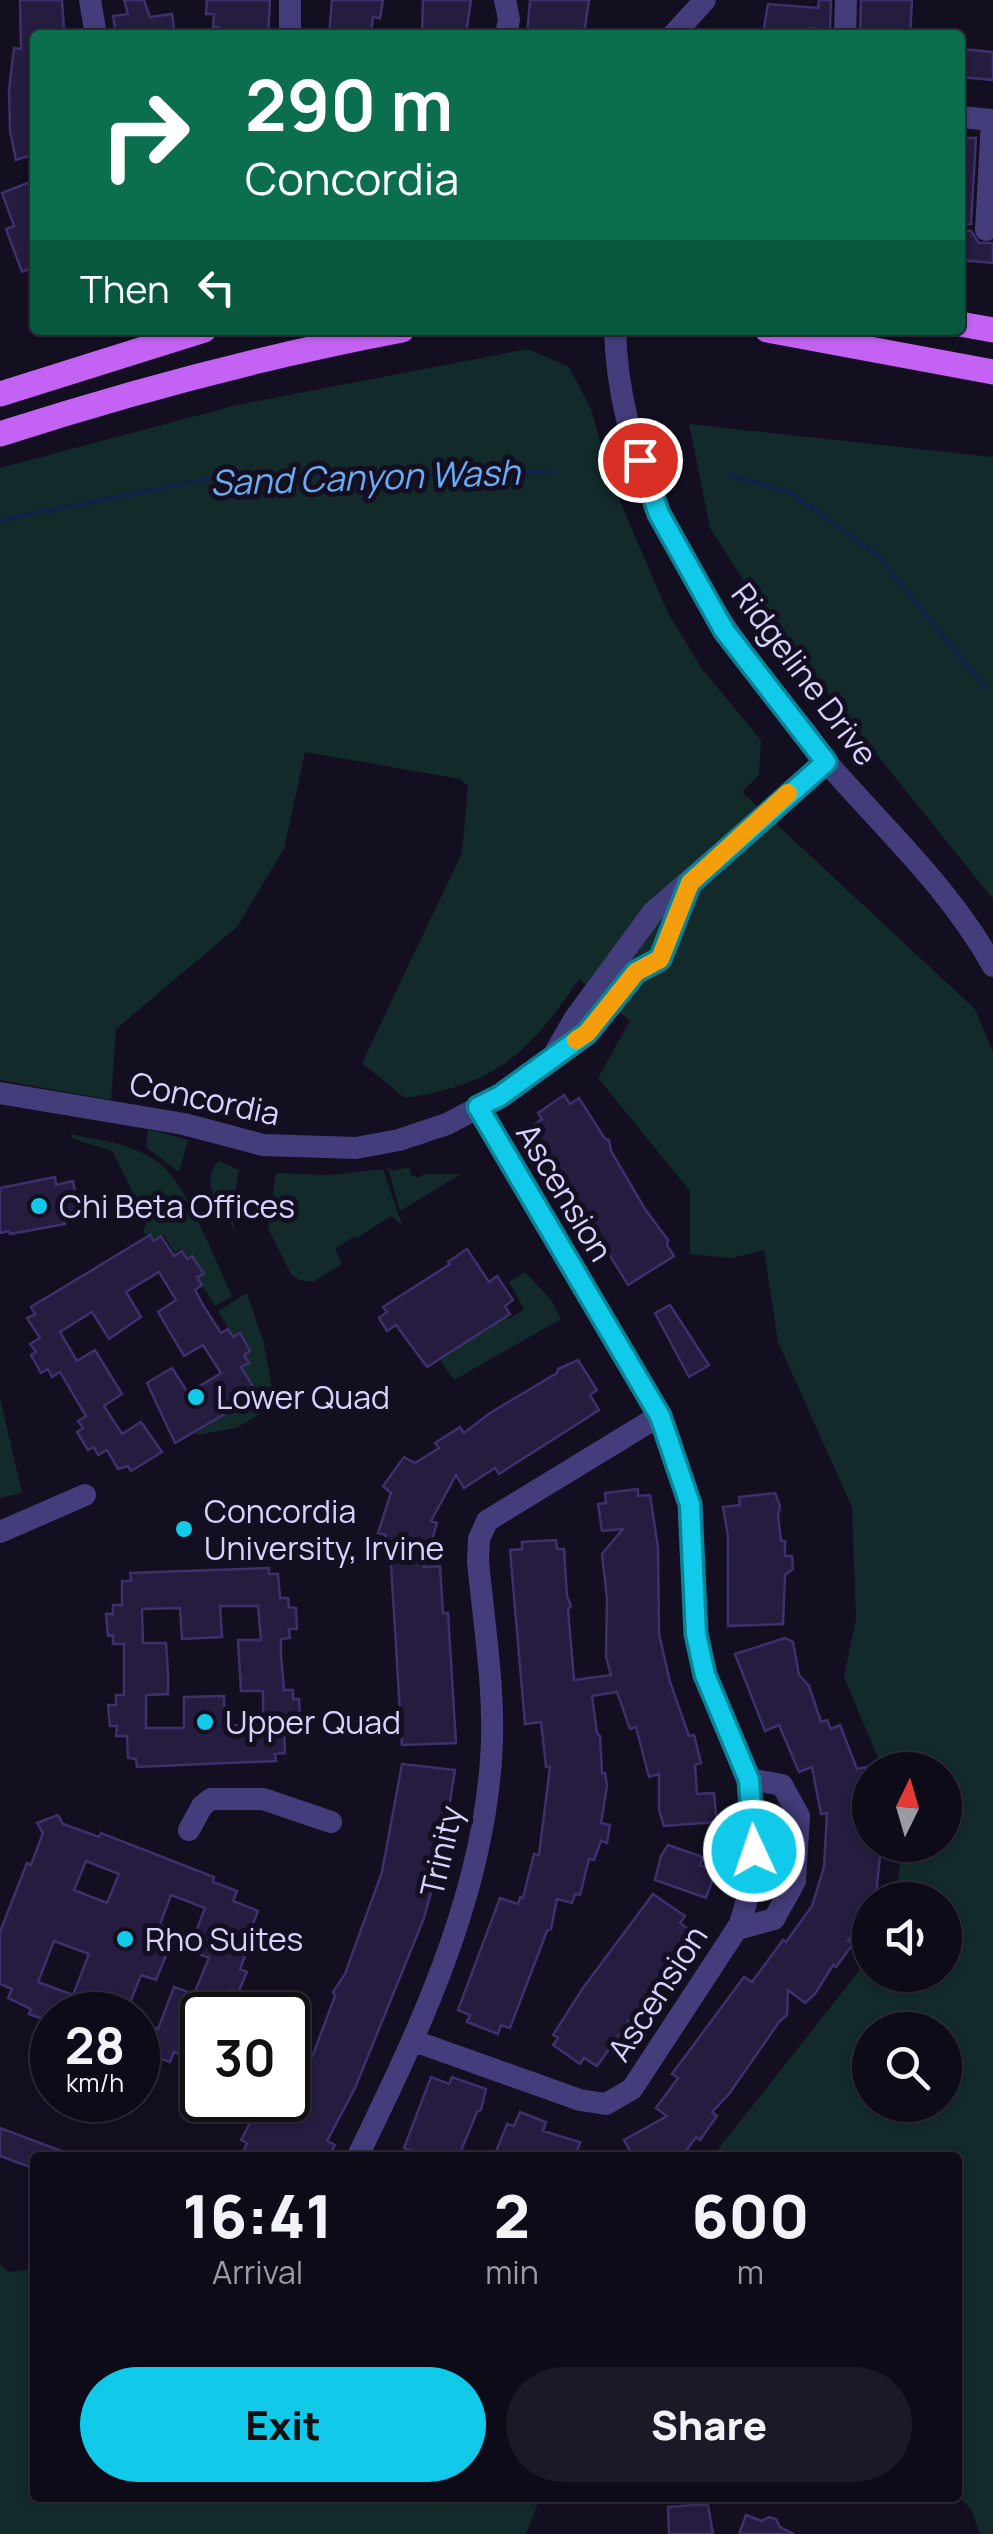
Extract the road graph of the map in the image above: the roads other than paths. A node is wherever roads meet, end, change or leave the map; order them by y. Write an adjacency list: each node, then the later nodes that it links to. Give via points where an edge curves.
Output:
1 (90, 0): 6 (street)
2 (290, 0): 7 (street)
3 (505, 0): 8 (street)
4 (846, 0): 10 (street)
5 (698, 2): 9 (street)
6 (95, 30)
7 (290, 30)
8 (507, 30)
9 (676, 30)
10 (845, 30)
11 (965, 118): 12 (street)
12 (992, 120): 13 (street)
13 (986, 230)
14 (965, 325): 15 (main road)
15 (993, 330)
16 (188, 335): 21 (main road)
17 (377, 335): 22 (main road, via 150,386)
18 (616, 335): 23 (street, Ridgeline Drive, via 631,432 659,514 724,630)
19 (794, 335): 20 (main road)
20 (993, 372)
21 (0, 394)
22 (0, 434)
23 (826, 762): 24 (street, Concordia); 25 (street, Ridgeline Drive, via 938,885)
24 (690, 883): 26 (street, Concordia, via 653,912); 26 (street, Concordia, via 660,959 636,972 587,1033)
25 (993, 966)
26 (554, 1054): 28 (street, Concordia)
27 (0, 1093): 28 (street, Concordia, via 288,1148 398,1140)
28 (478, 1107): 29 (street, Ascension)
29 (660, 1416): 32 (street, Ascension, via 690,1504 696,1634 705,1675); 36 (street, Trinity, via 487,1521 478,1539 491,1708 484,1828 468,1894)
30 (85, 1495): 31 (street)
31 (0, 1532)
32 (749, 1780): 35 (street, Ascension, via 754,1875); 35 (street, via 782,1785 799,1816 795,1881 774,1919)
33 (331, 1822): 34 (street, via 263,1799 211,1799)
34 (190, 1830)
35 (738, 1929): 36 (street, Ascension, via 632,2089 606,2104)
36 (414, 2041): 37 (street, Trinity)
37 (360, 2152)

